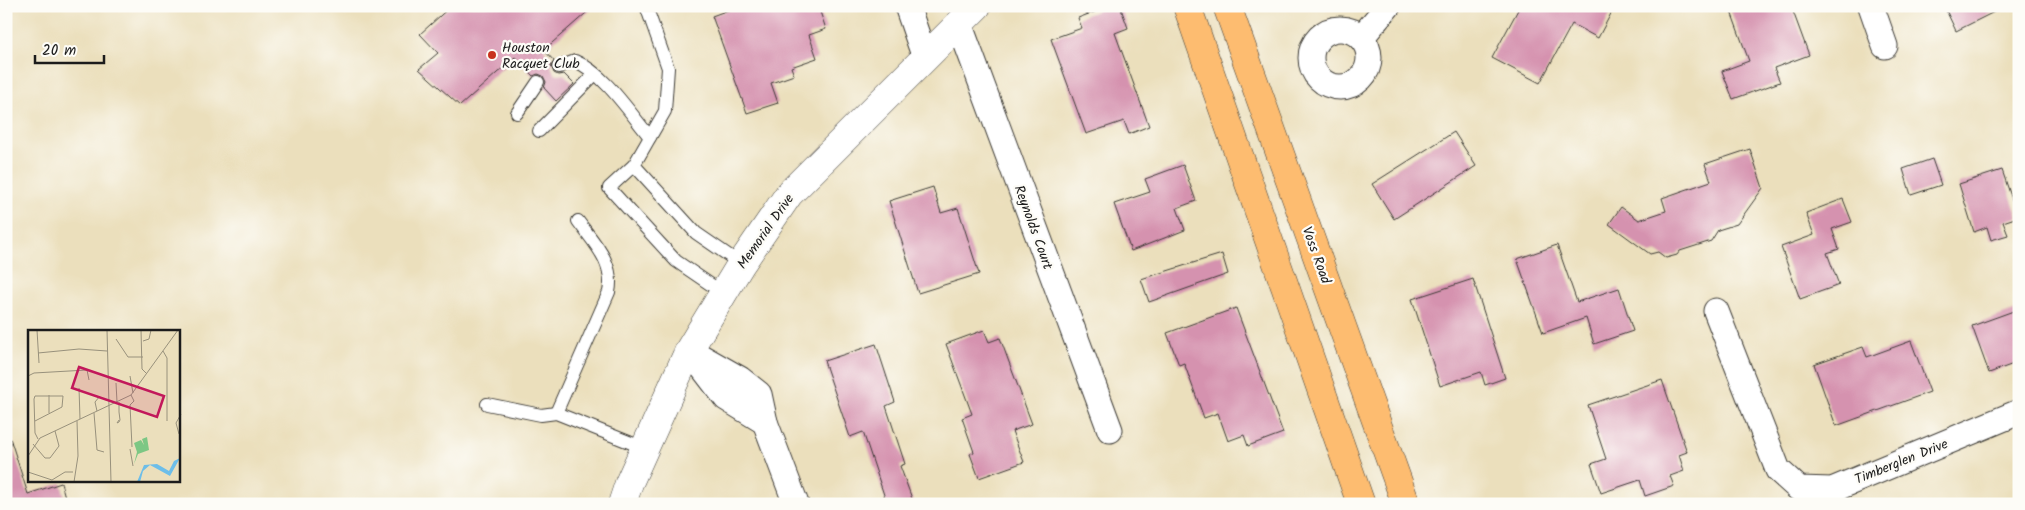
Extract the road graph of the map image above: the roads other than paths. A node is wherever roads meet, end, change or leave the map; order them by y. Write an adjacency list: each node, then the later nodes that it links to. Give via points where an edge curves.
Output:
1 (646, 6): 16 (lane, via 668,68 665,111)
2 (907, 6): 10 (street)
3 (1187, 6): 30 (main road)
4 (1227, 6): 31 (main road, Voss Road)
5 (1388, 6): 8 (street)
6 (1871, 6): 9 (street)
7 (968, 15): 10 (street, Memorial Drive); 26 (street, Reynolds Court)
8 (1361, 38)
9 (1885, 46)
10 (925, 58): 19 (street, Memorial Drive, via 789,194)
11 (559, 67): 12 (lane, via 575,61)
12 (595, 74): 15 (lane); 16 (lane)
13 (538, 82): 14 (lane)
14 (517, 113)
15 (539, 131)
16 (650, 137): 17 (lane)
17 (634, 165): 19 (lane, via 696,233); 20 (lane, via 609,188 676,261)
18 (578, 221): 25 (lane, via 608,263 611,282)
19 (741, 264): 20 (street, Memorial Drive)
20 (723, 293): 22 (street, Memorial Drive)
21 (1716, 311): 24 (street, Timberglen Drive, via 1778,470 1800,489 1832,490)
22 (689, 350): 27 (street, Memorial Drive); 29 (street, via 760,394 765,422)
23 (487, 404): 25 (lane, via 541,415)
24 (2019, 412)
25 (556, 413): 27 (lane)
26 (1110, 430)
27 (644, 448): 28 (street, Memorial Drive)
28 (622, 504)
29 (796, 504)
30 (1361, 504)
31 (1406, 504)

